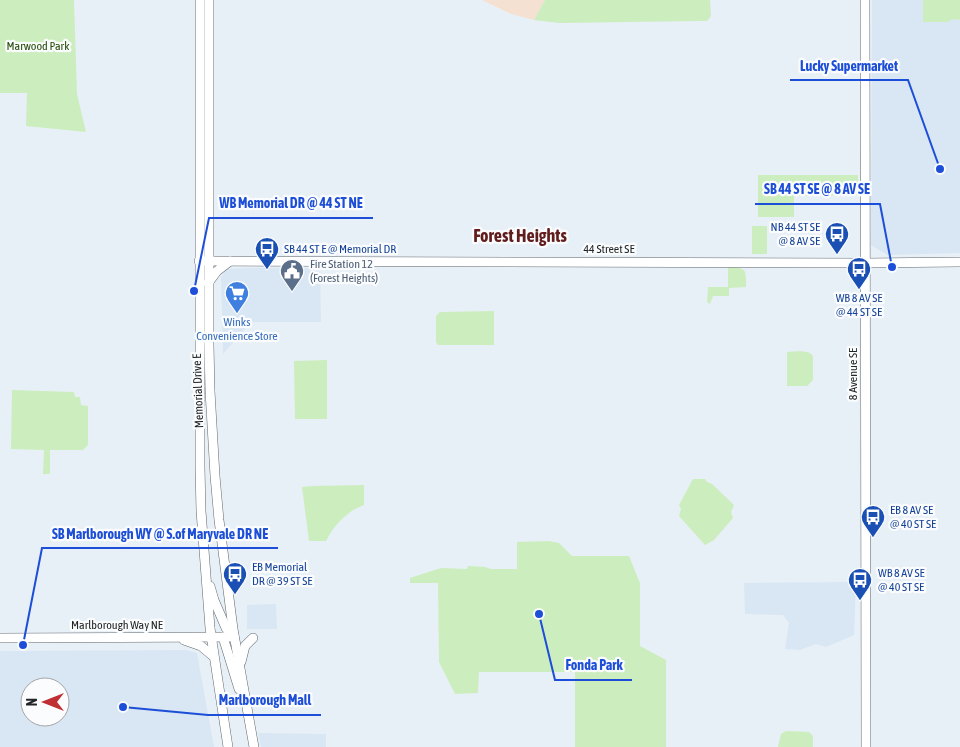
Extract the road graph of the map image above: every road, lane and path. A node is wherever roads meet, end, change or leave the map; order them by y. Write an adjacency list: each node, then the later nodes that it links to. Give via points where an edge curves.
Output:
1 (200, 0): 5 (main road, Memorial Drive E)
2 (209, 0): 4 (main road, Memorial Drive E)
3 (865, 0): 7 (main road, 8 Avenue SE)
4 (209, 260): 5 (main road, 44 Street SE); 6 (main road, 44 Street SE); 9 (main road, Memorial Drive E)
5 (199, 261): 10 (main road, Memorial Drive E, via 200,467)
6 (230, 261): 7 (main road, 44 Street SE); 9 (main road)
7 (865, 262): 8 (main road, 44 Street SE); 22 (main road, 8 Avenue SE)
8 (960, 262)
9 (208, 283): 13 (main road, Memorial Drive E, via 215,476)
10 (205, 569): 11 (main road, Memorial Drive E); 13 (main road, via 214,600 226,628)
11 (211, 637): 12 (main road, Marlborough Way NE); 15 (main road, Marlborough Way NE); 17 (main road, Memorial Drive E)
12 (223, 637): 13 (main road, Marlborough Way NE); 19 (main road)
13 (234, 637): 18 (main road, Memorial Drive E)
14 (0, 638): 15 (main road, Marlborough Way NE)
15 (176, 638): 17 (main road, via 201,646)
16 (253, 638): 18 (main road, via 245,646)
17 (213, 657): 20 (main road, Memorial Drive E)
18 (240, 667): 19 (main road, Memorial Drive E)
19 (250, 725): 21 (main road, Memorial Drive E)
20 (228, 747)
21 (254, 747)
22 (866, 747)

